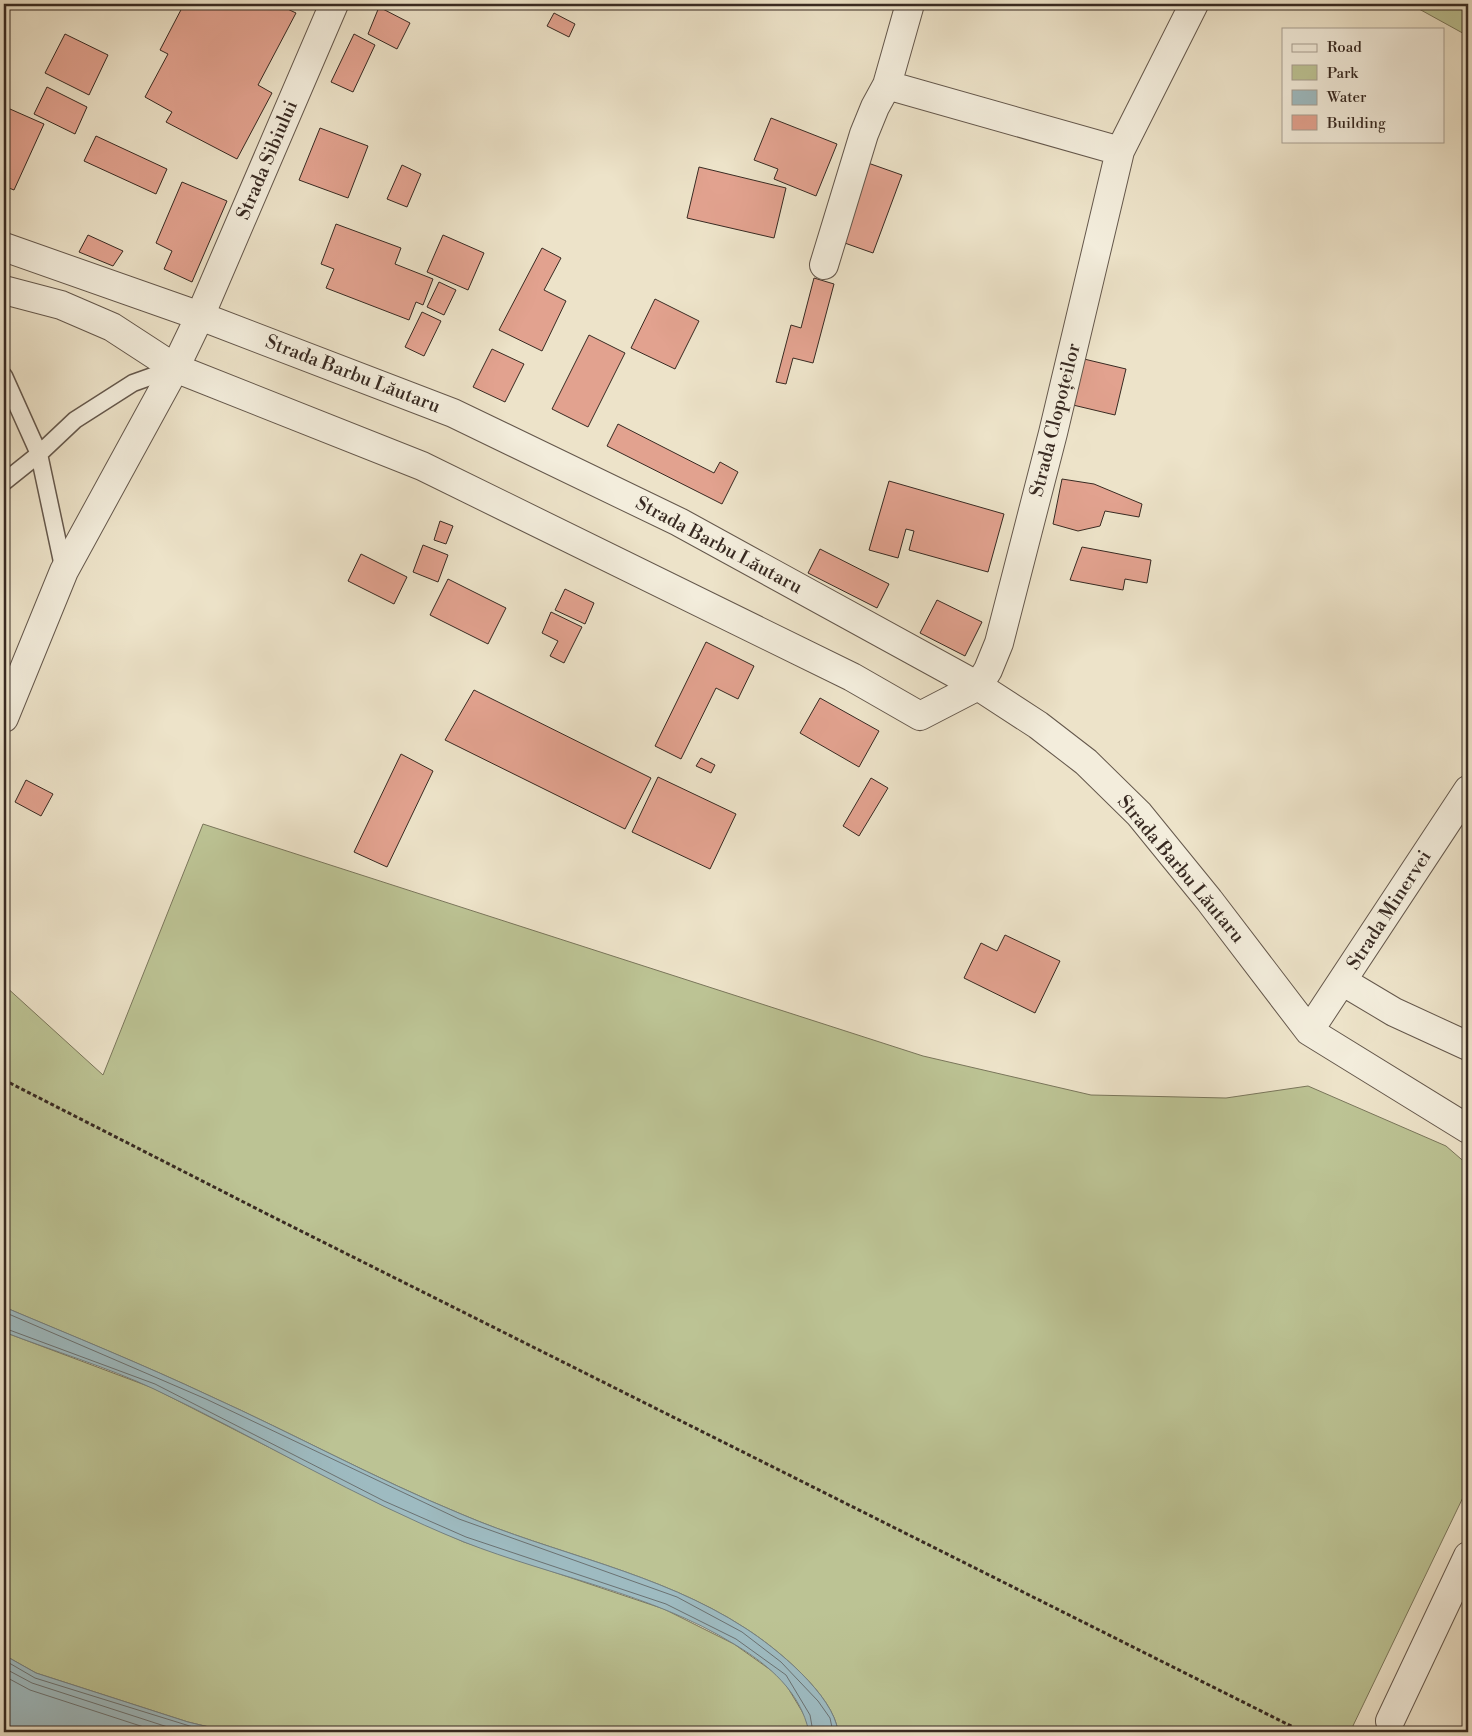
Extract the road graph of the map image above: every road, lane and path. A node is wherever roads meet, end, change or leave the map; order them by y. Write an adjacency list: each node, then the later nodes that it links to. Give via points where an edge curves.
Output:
1 (334, 4): 9 (street, Strada Sibiului)
2 (910, 4): 4 (street)
3 (1194, 4): 5 (street, Strada Clopoțeilor)
4 (887, 85): 5 (street); 7 (street, via 864,134)
5 (1120, 151): 15 (street, Strada Clopoțeilor, via 999,643)
6 (4, 247): 9 (street, Strada Barbu Lăutaru)
7 (824, 264)
8 (4, 290): 10 (street, via 61,305 112,327)
9 (200, 316): 10 (street, Strada Sibiului); 15 (street, Strada Barbu Lăutaru, via 453,413 679,522)
10 (175, 368): 12 (lane, via 133,384 83,415); 14 (street, Strada Sibiului); 15 (street, via 422,466 852,677 920,716)
11 (4, 376): 12 (lane)
12 (39, 454): 13 (lane); 14 (lane)
13 (4, 482)
14 (64, 571): 16 (street, Strada Sibiului)
15 (978, 686): 19 (street, Strada Barbu Lăutaru, via 1038,725 1086,762 1139,814)
16 (4, 718)
17 (1468, 790): 18 (street, Strada Minervei)
18 (1342, 981): 19 (street, Strada Minervei); 20 (street, via 1394,1012)
19 (1310, 1031): 22 (street, Strada Barbu Lăutaru)
20 (1468, 1046)
21 (4, 1080): 25 (path)
22 (1468, 1130)
23 (1468, 1556): 24 (street)
24 (1390, 1721)
25 (1303, 1732)

